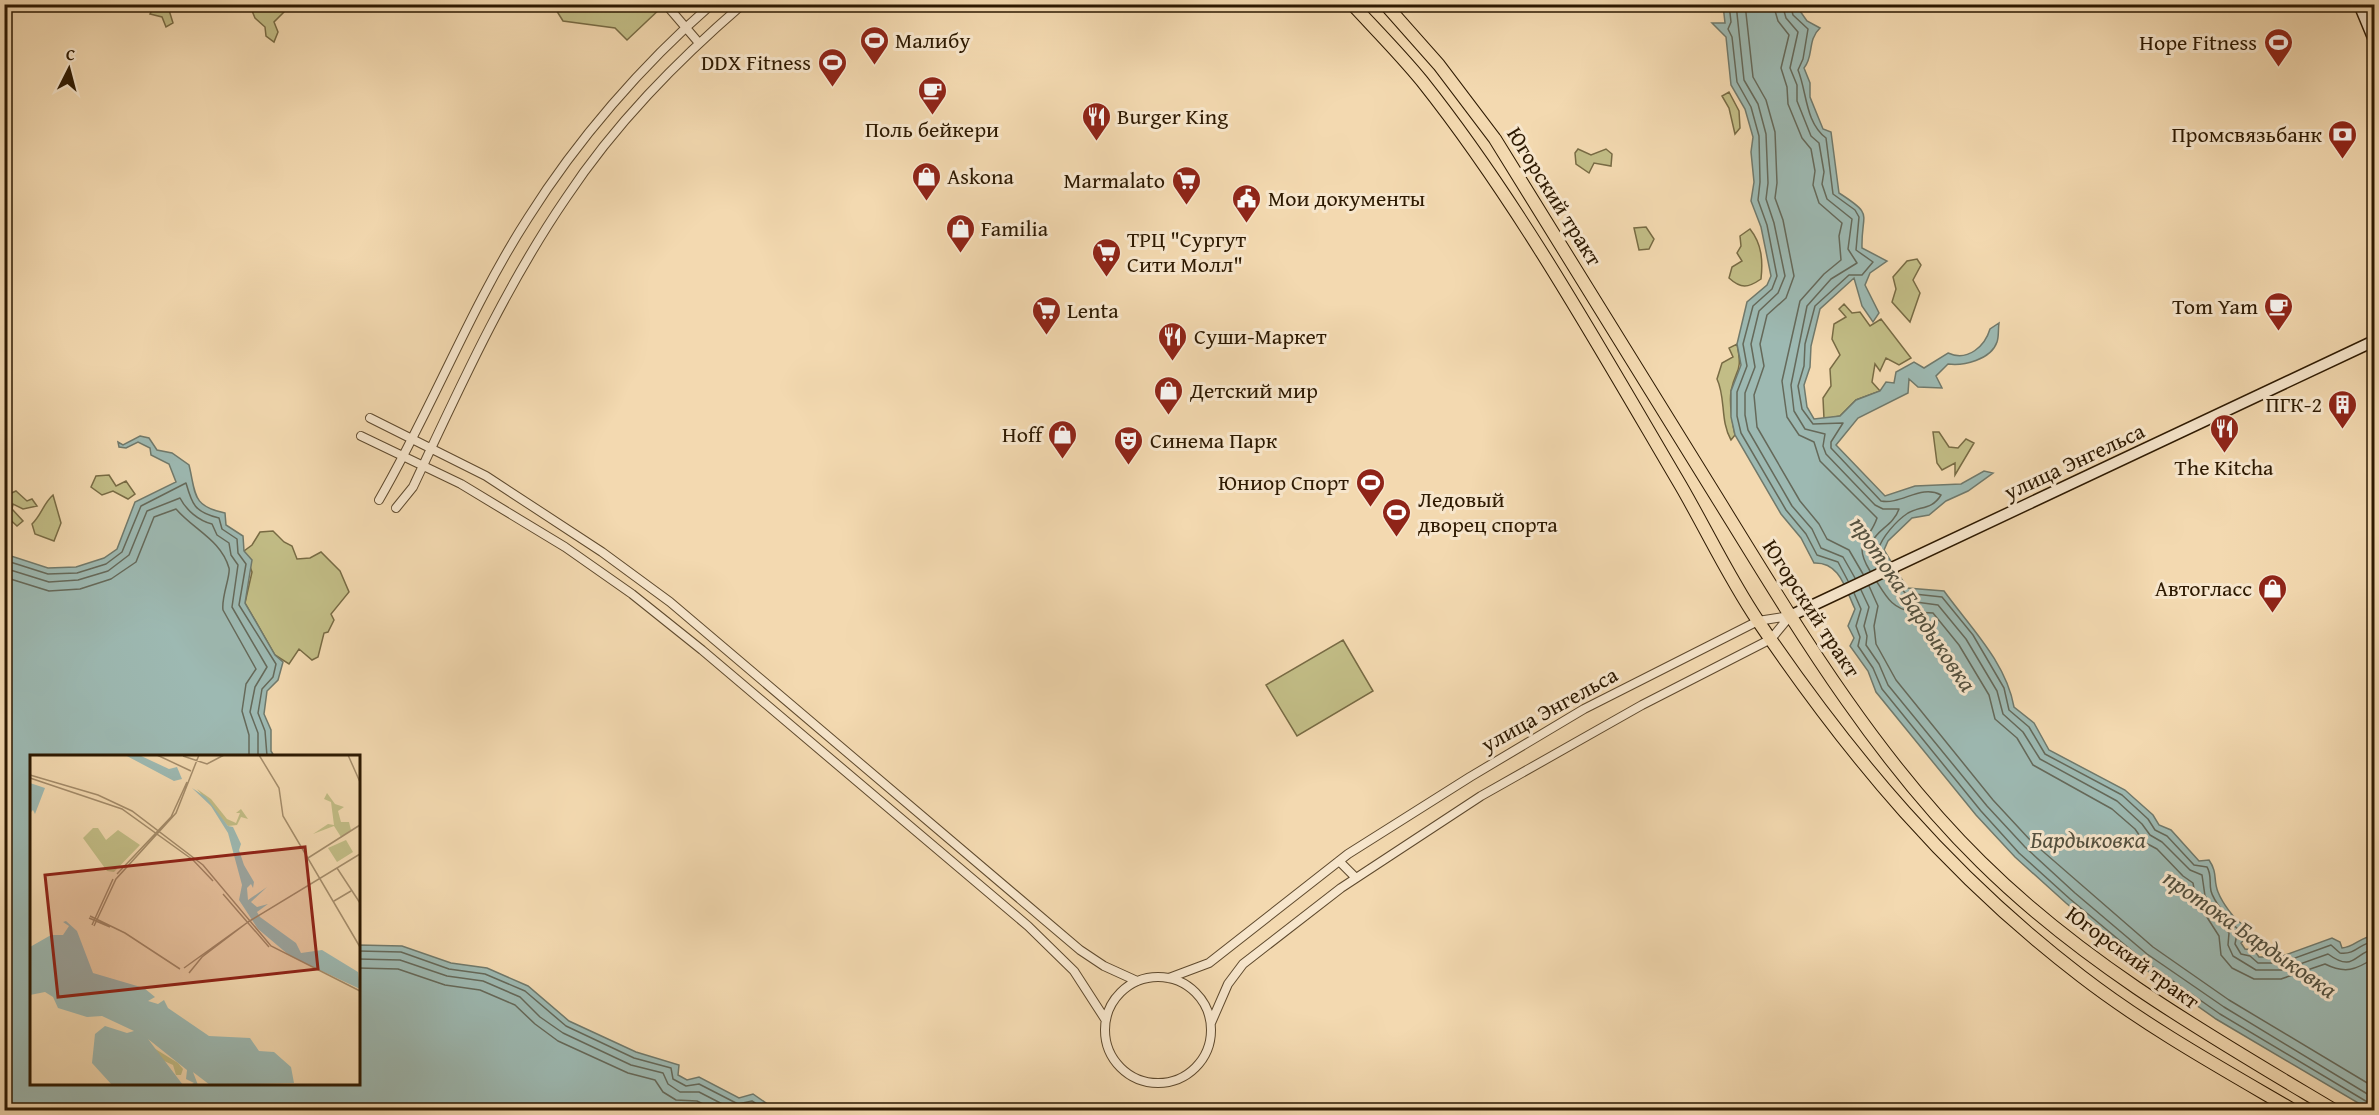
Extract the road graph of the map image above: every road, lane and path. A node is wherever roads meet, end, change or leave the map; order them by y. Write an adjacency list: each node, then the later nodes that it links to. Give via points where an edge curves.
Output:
1 (712, 4): 7 (street)
2 (743, 4): 9 (street)
3 (1352, 4): 20 (main road, Югорский тракт, via 1420,79 1544,258)
4 (1385, 4): 19 (main road, Югорский тракт, via 1439,64 1495,139)
5 (2359, 4): 8 (main road)
6 (669, 8): 7 (street)
7 (686, 28): 9 (street); 13 (street, via 590,131 527,219)
8 (2374, 40)
9 (699, 43): 14 (street, via 639,103 567,196 492,325)
10 (2374, 341): 19 (main road, улица Энгельса)
11 (370, 418): 13 (street)
12 (361, 436): 15 (street)
13 (411, 437): 14 (street); 15 (street)
14 (431, 447): 16 (street); 25 (street, via 510,491 670,602 1080,950)
15 (403, 456): 16 (street); 17 (street)
16 (423, 465): 18 (street); 26 (street, via 565,547 702,650 1028,926 1074,971)
17 (379, 500)
18 (396, 508)
19 (1790, 616): 20 (street, улица Энгельса); 21 (street, улица Энгельса); 29 (main road, Югорский тракт, via 1891,760 1980,861 2030,907 2146,996)
20 (1758, 621): 21 (main road, Югорский тракт); 22 (street, улица Энгельса, via 1584,709)
21 (1771, 639): 23 (street, улица Энгельса, via 1577,741 1431,827); 28 (main road, Югорский тракт, via 1887,794 1953,866 2011,919 2140,1018)
22 (1339, 861): 23 (street); 24 (street, улица Энгельса, via 1209,963)
23 (1356, 878): 27 (street, улица Энгельса, via 1243,964 1228,984)
24 (1169, 978): 25 (street); 27 (street, via 1194,991 1205,1005)
25 (1137, 981): 26 (street, via 1118,994)
26 (1105, 1019): 27 (street, via 1105,1038 1115,1063 1129,1076 1156,1084 1183,1078 1198,1066 1208,1050)
27 (1211, 1023)
28 (2293, 1110)
29 (2334, 1110)

